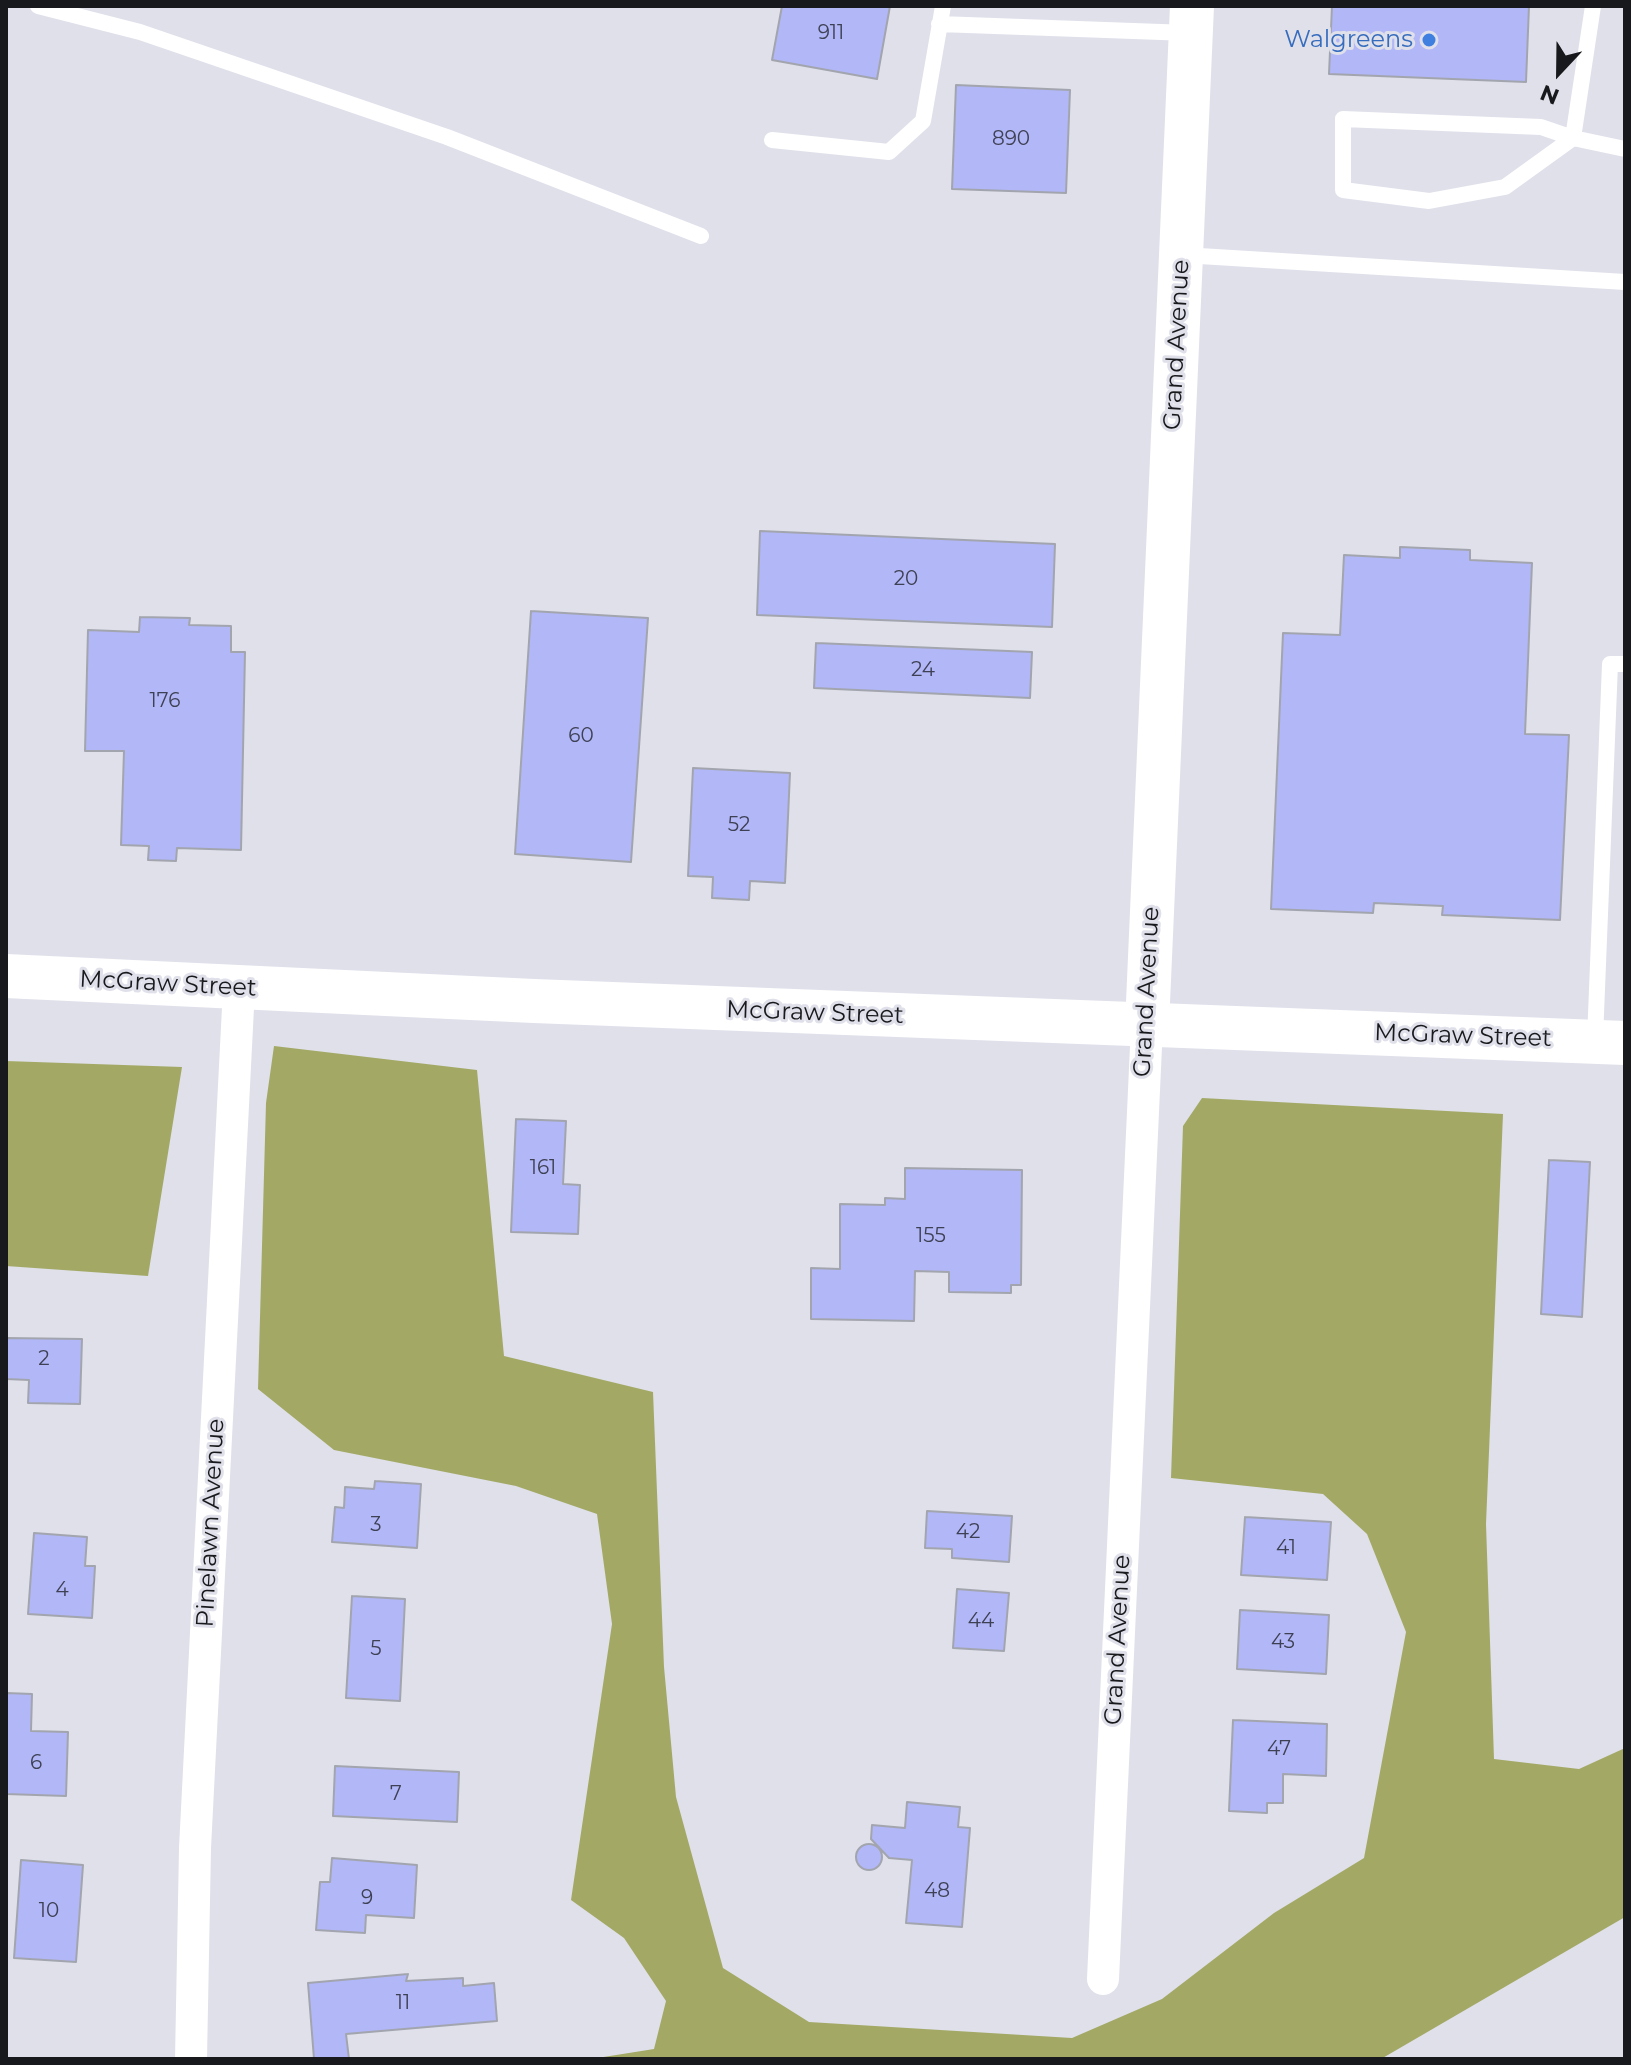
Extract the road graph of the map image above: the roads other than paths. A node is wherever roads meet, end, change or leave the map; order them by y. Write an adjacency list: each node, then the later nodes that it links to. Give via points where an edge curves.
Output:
1 (38, 6): 9 (lane, via 140,32 447,137)
2 (943, 6): 5 (lane)
3 (1593, 6): 6 (lane)
4 (1192, 19): 5 (lane); 10 (main road, Grand Avenue)
5 (939, 24): 7 (lane, via 923,121 889,152)
6 (1573, 138): 6 (lane, via 1505,187 1429,201 1343,190 1343,119 1541,127); 8 (lane)
7 (772, 140)
8 (1625, 149)
9 (701, 236)
10 (1181, 255): 11 (lane); 15 (main road, Grand Avenue)
11 (1625, 282)
12 (1625, 664): 16 (lane, via 1610,664)
13 (6, 976): 14 (main road, McGraw Street)
14 (239, 988): 15 (main road, McGraw Street); 18 (street, Pinelawn Avenue, via 195,1848)
15 (1147, 1025): 16 (main road, McGraw Street); 17 (street, Grand Avenue)
16 (1610, 1043)
17 (1103, 1979)
18 (191, 2059)

